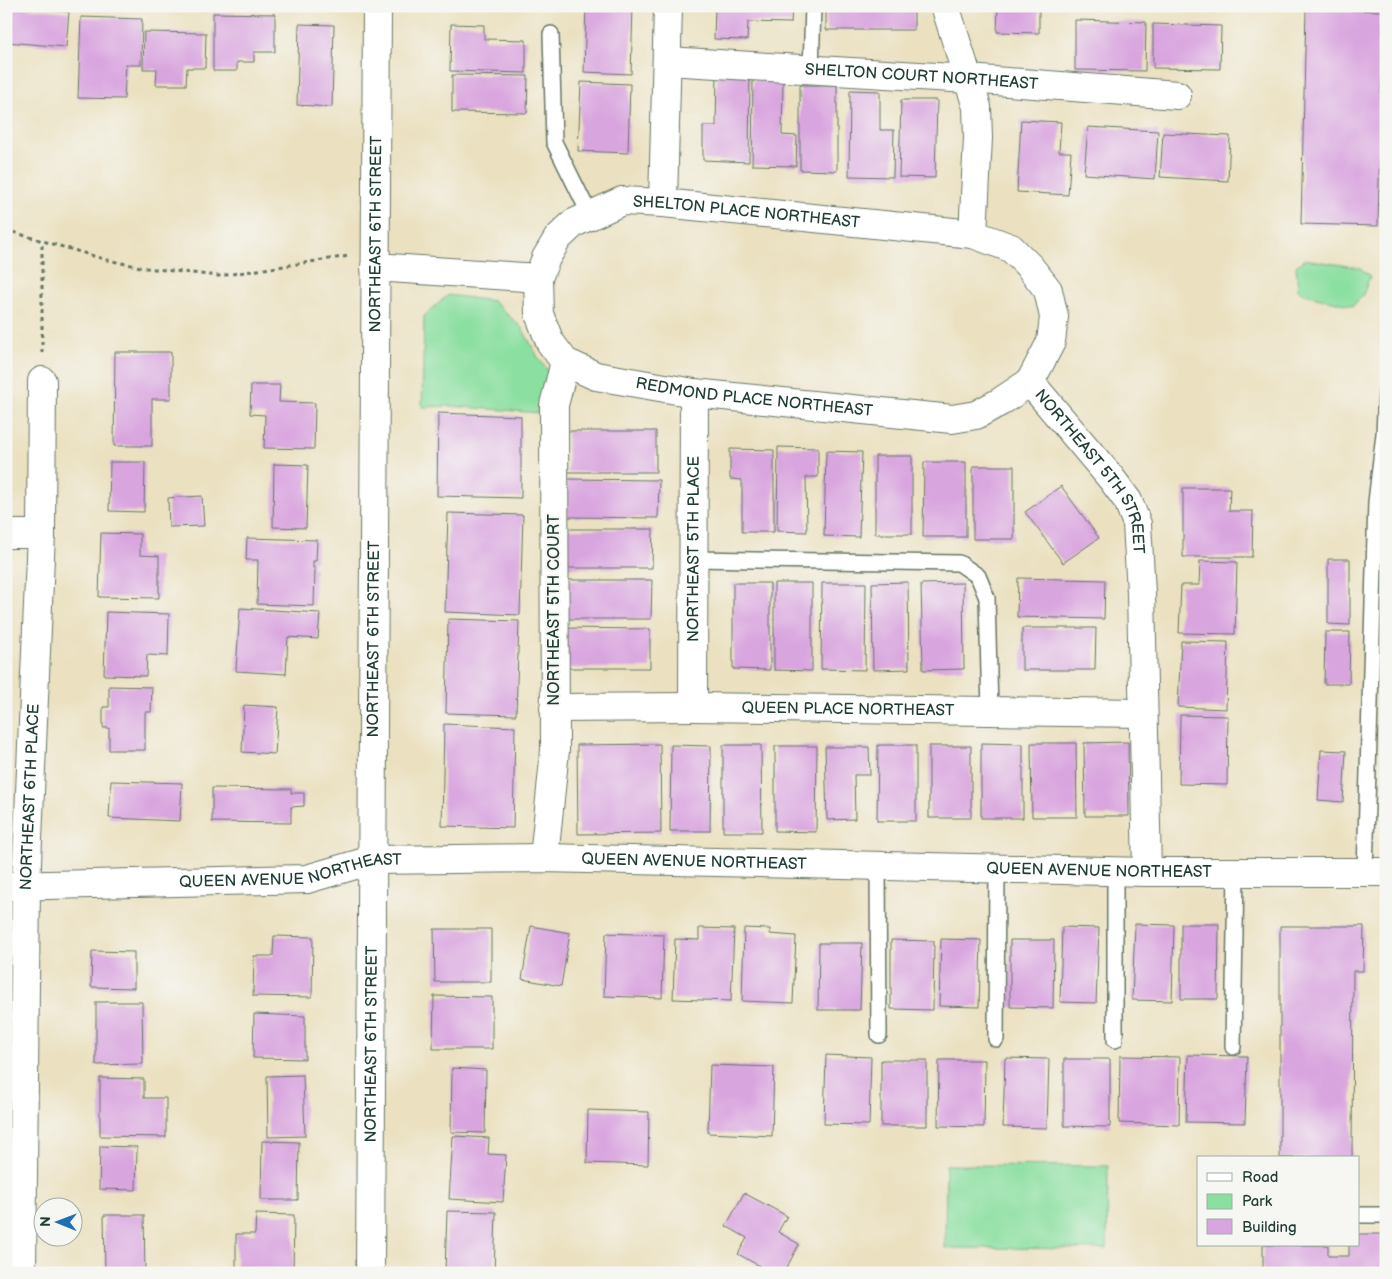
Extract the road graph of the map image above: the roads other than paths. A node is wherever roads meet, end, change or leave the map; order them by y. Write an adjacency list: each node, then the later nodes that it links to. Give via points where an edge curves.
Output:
1 (377, 6): 13 (street, NORTHEAST 6TH STREET)
2 (668, 6): 6 (street)
3 (813, 6): 7 (lane)
4 (946, 6): 8 (street)
5 (551, 34): 11 (lane, via 554,142)
6 (667, 61): 7 (street, SHELTON COURT NORTHEAST); 10 (street)
7 (812, 70): 8 (street, SHELTON COURT NORTHEAST)
8 (969, 79): 9 (street, SHELTON COURT NORTHEAST); 12 (street, via 978,108)
9 (1176, 95)
10 (664, 203): 11 (street, SHELTON PLACE NORTHEAST, via 622,201); 12 (street, SHELTON PLACE NORTHEAST)
11 (590, 215): 14 (street, SHELTON PLACE NORTHEAST, via 574,223 558,238)
12 (973, 234): 17 (street, NORTHEAST 5TH STREET, via 1011,248 1048,290 1054,316 1051,342)
13 (376, 260): 14 (street); 29 (street, NORTHEAST 6TH STREET)
14 (538, 278): 15 (street, REDMOND PLACE NORTHEAST, via 539,314 550,342)
15 (565, 362): 19 (street, REDMOND PLACE NORTHEAST, via 596,376); 25 (street, NORTHEAST 5TH COURT, via 554,405)
16 (42, 381): 22 (street, NORTHEAST 6TH PLACE)
17 (1030, 382): 19 (street, REDMOND PLACE NORTHEAST, via 976,415 952,419); 27 (street, NORTHEAST 5TH STREET, via 1111,478 1128,501 1137,524)
18 (1386, 391): 20 (lane)
19 (694, 393): 23 (street, NORTHEAST 5TH PLACE)
20 (1385, 434): 35 (lane, via 1376,502)
21 (6, 534): 22 (street)
22 (41, 534): 36 (street, NORTHEAST 6TH PLACE)
23 (693, 559): 24 (street, NORTHEAST 5TH PLACE); 26 (lane, via 959,563 978,576 987,598)
24 (693, 707): 25 (street, QUEEN PLACE NORTHEAST); 26 (street, QUEEN PLACE NORTHEAST)
25 (554, 708): 28 (street, NORTHEAST 5TH COURT, via 555,750)
26 (990, 711): 27 (street, QUEEN PLACE NORTHEAST)
27 (1143, 713): 33 (street, NORTHEAST 5TH STREET)
28 (544, 858): 29 (street, QUEEN AVENUE NORTHEAST); 30 (street, QUEEN AVENUE NORTHEAST)
29 (372, 860): 36 (street, QUEEN AVENUE NORTHEAST, via 307,880); 44 (street, NORTHEAST 6TH STREET)
30 (878, 865): 31 (street, QUEEN AVENUE NORTHEAST); 37 (lane)
31 (997, 868): 32 (street, QUEEN AVENUE NORTHEAST); 38 (lane)
32 (1115, 871): 33 (street, QUEEN AVENUE NORTHEAST); 39 (lane)
33 (1147, 872): 34 (street, QUEEN AVENUE NORTHEAST)
34 (1236, 872): 35 (street, QUEEN AVENUE NORTHEAST); 40 (lane)
35 (1375, 872)
36 (16, 886): 43 (street, NORTHEAST 6TH PLACE)
37 (879, 1035)
38 (996, 1039)
39 (1115, 1040)
40 (1233, 1047)
41 (1360, 1215): 42 (lane)
42 (1386, 1215)
43 (22, 1273)
44 (370, 1273)

